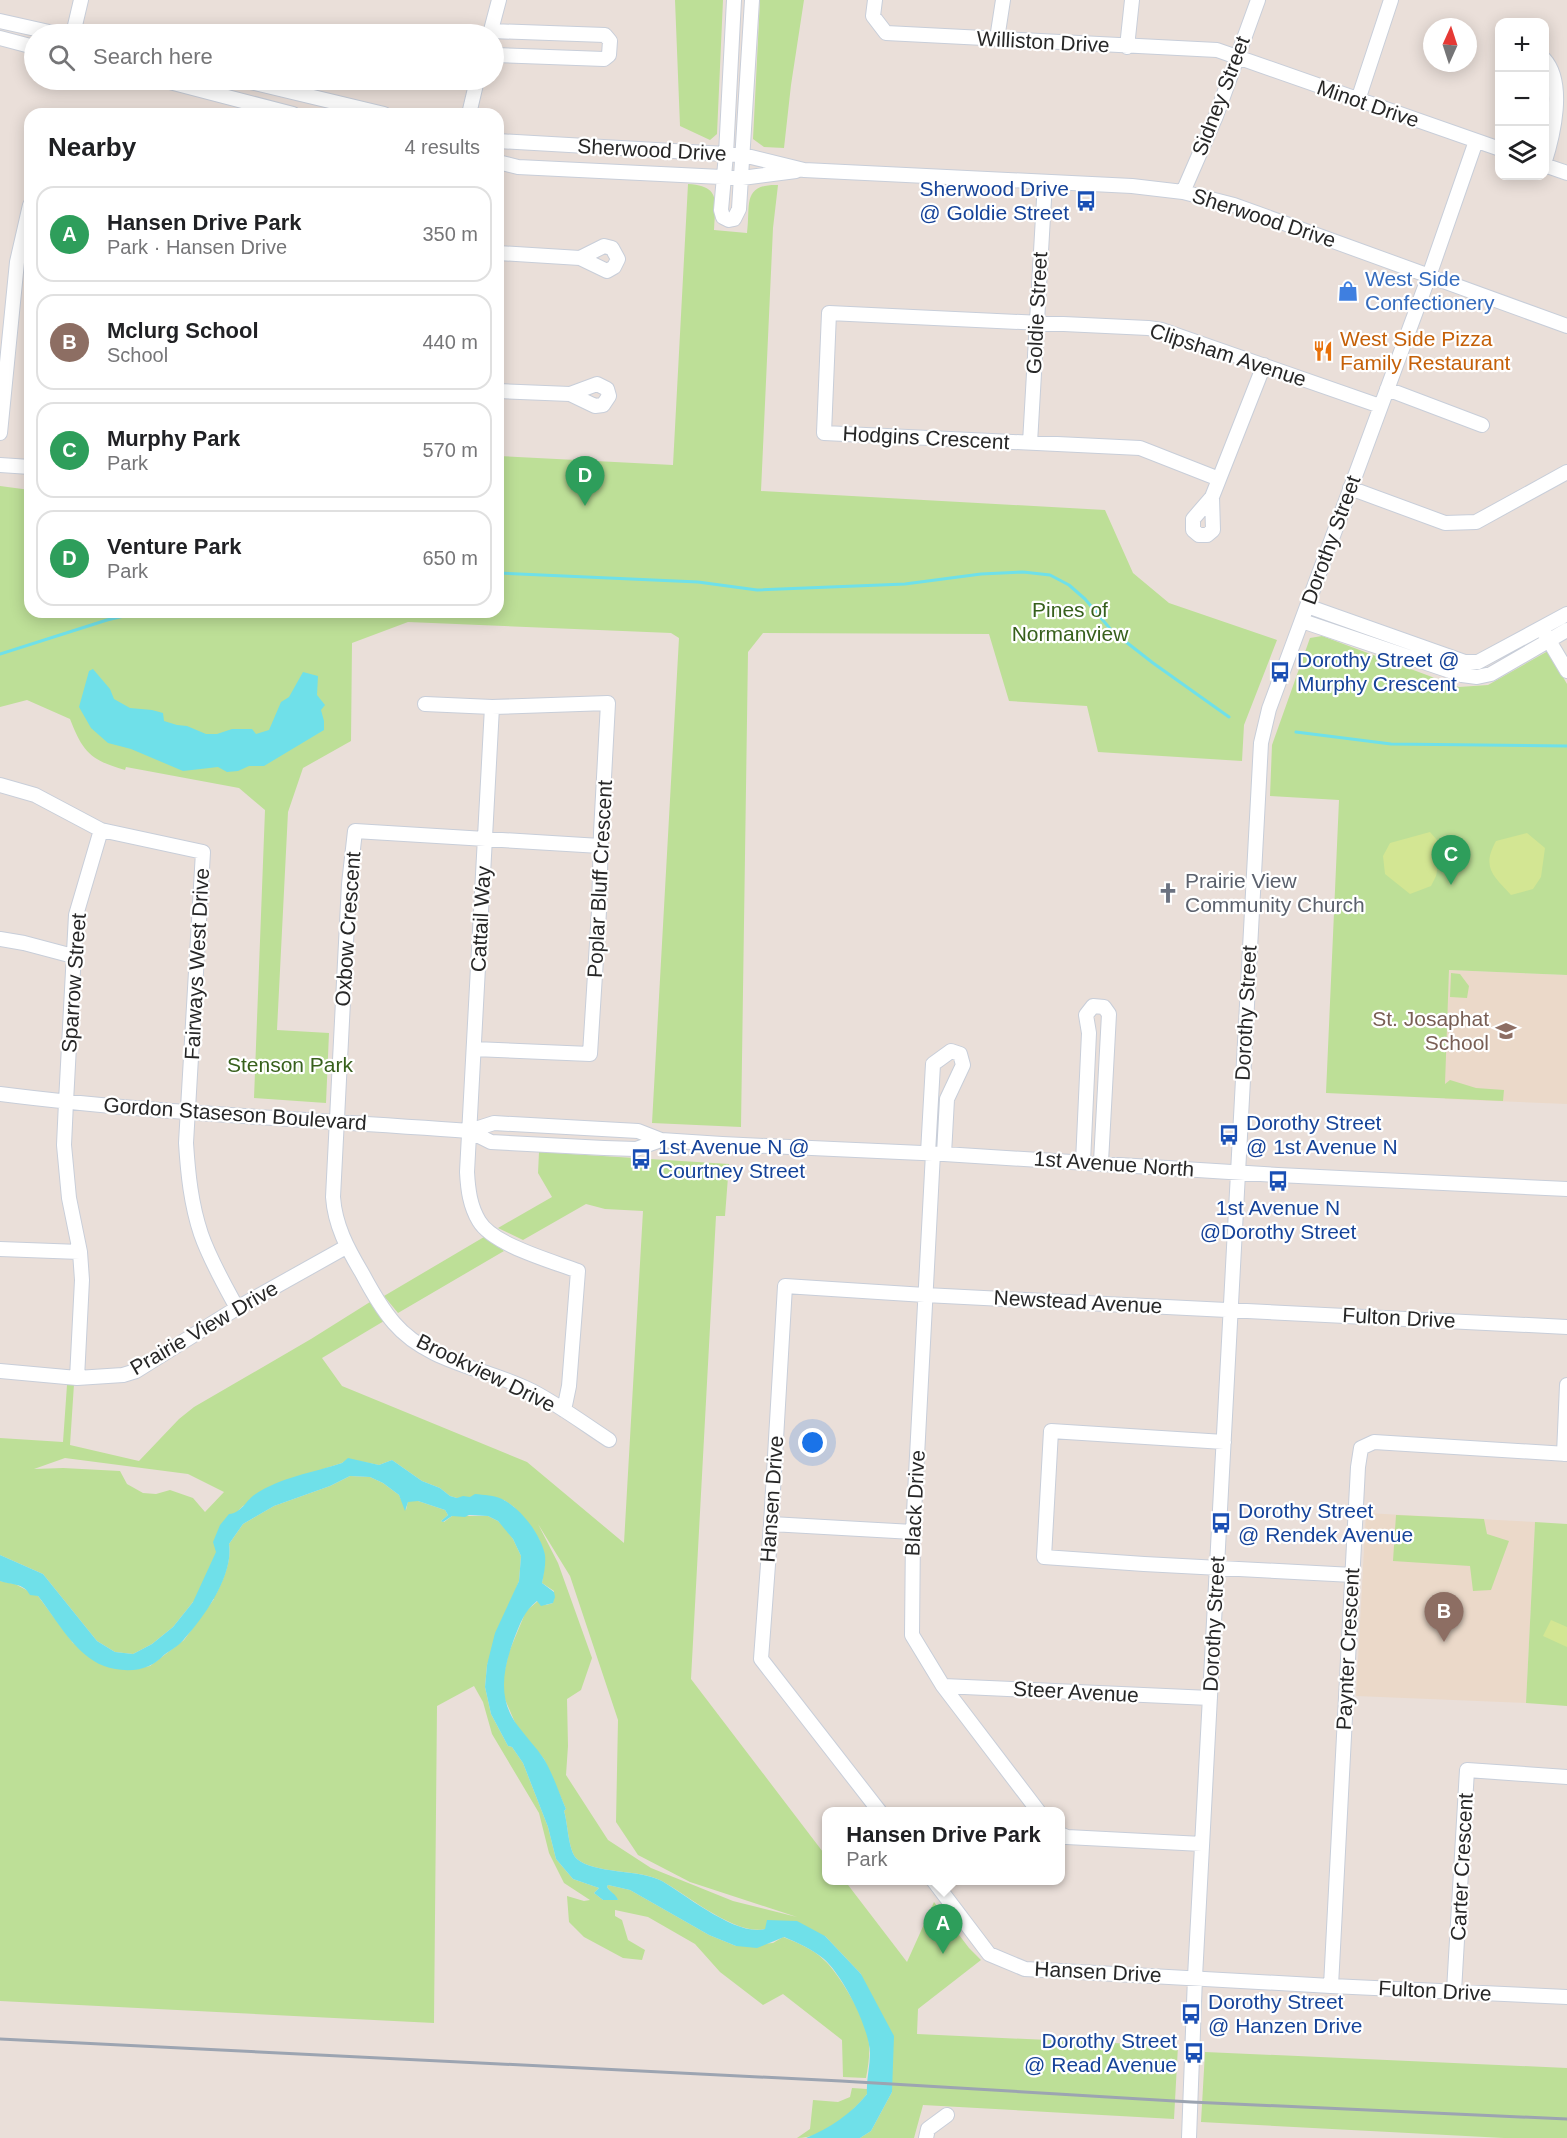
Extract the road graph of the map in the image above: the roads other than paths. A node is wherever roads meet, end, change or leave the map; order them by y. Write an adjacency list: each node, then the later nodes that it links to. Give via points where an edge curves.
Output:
1 (81, 0): 11 (street)
2 (499, 0): 12 (street)
3 (734, 0): 33 (street)
4 (752, 0): 34 (street)
5 (875, 0): 16 (street, Williston Drive, via 873,16 886,33)
6 (1003, 0): 16 (street)
7 (1132, 0): 18 (street)
8 (1258, 0): 20 (street, Sidney Street)
9 (1391, 0): 25 (street)
10 (0, 21): 13 (street)
11 (75, 24)
12 (492, 24)
13 (24, 26)
14 (504, 33): 19 (street, via 605,35 610,48 604,59)
15 (0, 38): 17 (street)
16 (997, 39): 18 (street, Williston Drive)
17 (24, 44)
18 (1127, 47): 20 (street, Williston Drive, via 1217,50)
19 (504, 55)
20 (1237, 57): 25 (street, Minot Drive); 42 (street, Sidney Street)
21 (1549, 69): 32 (street, via 1556,86)
22 (201, 90): 26 (street)
23 (275, 90): 27 (street)
24 (475, 90): 28 (street)
25 (1358, 100): 30 (street, Minot Drive)
26 (271, 108)
27 (334, 108)
28 (470, 108)
29 (504, 141): 33 (street, Sherwood Drive)
30 (1476, 141): 31 (street, Minot Drive); 46 (street, Dorothy Street)
31 (1495, 147)
32 (1549, 149)
33 (726, 154): 34 (street, Sherwood Drive); 39 (street)
34 (743, 155): 37 (street, Sherwood Drive); 40 (street)
35 (504, 164): 39 (street, Sherwood Drive)
36 (1549, 166): 38 (street)
37 (804, 170): 40 (street, Sherwood Drive); 41 (street, Sherwood Drive)
38 (1567, 173)
39 (723, 177): 40 (street, Sherwood Drive); 40 (street, via 721,210 729,220 734,219 739,209)
40 (742, 178)
41 (1044, 182): 42 (street, Sherwood Drive); 47 (street, Goldie Street)
42 (1183, 192): 46 (street, Sherwood Drive, via 1234,204)
43 (24, 232): 55 (street, via 17,262)
44 (504, 254): 45 (street)
45 (580, 258)
46 (1429, 276): 48 (street, Sherwood Drive); 50 (street, Dorothy Street)
47 (1036, 322): 49 (street, Clipsham Avenue, via 1162,330); 56 (street, Goldie Street); 56 (street, Hodgins Crescent, via 829,313 828,325 824,433)
48 (1567, 326)
49 (1264, 365): 53 (street, Clipsham Avenue); 60 (street)
50 (1387, 389): 53 (street, Dorothy Street); 54 (street)
51 (504, 391): 52 (street)
52 (570, 394)
53 (1380, 406): 61 (street, Dorothy Street)
54 (1482, 425)
55 (0, 432)
56 (1030, 443): 60 (street, via 1140,448)
57 (0, 465): 58 (street)
58 (24, 467)
59 (1567, 471): 61 (street, via 1476,522 1445,523)
60 (1219, 479): 62 (street)
61 (1350, 488): 63 (street, Dorothy Street)
62 (1212, 497)
63 (1307, 606): 65 (street, Dorothy Street); 67 (street, via 1465,662 1478,662)
64 (1567, 614): 67 (street)
65 (1302, 621): 67 (street, via 1477,677 1491,674); 87 (street, Dorothy Street, via 1269,709 1260,753)
66 (1567, 630): 67 (street)
67 (1545, 634): 68 (street)
68 (1567, 671)
69 (425, 704): 70 (street)
70 (492, 706): 73 (street, Cattail Way); 74 (street, Poplar Bluff Crescent, via 608,703)
71 (0, 785): 72 (street, Fairways West Drive, via 34,795)
72 (101, 830): 76 (street, Sparrow Street, via 76,915); 80 (street, Fairways West Drive, via 203,852)
73 (485, 840): 74 (street); 77 (street, Cattail Way); 81 (street, Oxbow Crescent, via 355,831)
74 (600, 846): 77 (street, Poplar Bluff Crescent, via 590,1054)
75 (0, 939): 76 (street)
76 (73, 956): 79 (street, Sparrow Street)
77 (474, 1049): 82 (street, Cattail Way)
78 (0, 1094): 79 (street, Gordon Staseson Boulevard)
79 (66, 1102): 80 (street, Gordon Staseson Boulevard); 91 (street, via 64,1145)
80 (188, 1112): 81 (street, Gordon Staseson Boulevard); 93 (street, via 186,1143 192,1201 214,1265)
81 (336, 1121): 82 (street, Gordon Staseson Boulevard); 89 (street, Brookview Drive, via 334,1211)
82 (469, 1131): 83 (street, Gordon Staseson Boulevard, via 494,1123 638,1131); 99 (street, Brookview Drive, via 469,1195 480,1223 523,1251 578,1271)
83 (661, 1140): 84 (street, 1st Avenue North)
84 (935, 1153): 84 (street, via 947,1099 963,1065 960,1054 951,1051 933,1064); 85 (street, 1st Avenue North); 92 (street, Black Drive)
85 (1083, 1161): 86 (street, 1st Avenue North); 86 (street, via 1089,1033 1086,1015 1093,1006 1104,1007 1109,1014)
86 (1101, 1162): 87 (street, 1st Avenue North)
87 (1238, 1172): 88 (street, 1st Avenue North); 94 (street, Dorothy Street)
88 (1567, 1189)
89 (346, 1247): 93 (street, Prairie View Drive); 99 (street, Brookview Drive, via 394,1323 414,1340 438,1354 530,1390)
90 (0, 1249): 91 (street)
91 (80, 1252): 97 (street)
92 (925, 1295): 94 (street, Newstead Avenue); 103 (street, Hansen Drive, via 785,1286); 104 (street, Black Drive)
93 (237, 1308): 97 (street, Prairie View Drive, via 136,1371)
94 (1230, 1309): 95 (street, Fulton Drive); 101 (street, Dorothy Street)
95 (1567, 1327)
96 (0, 1371): 97 (street, Prairie View Drive)
97 (77, 1378)
98 (1567, 1385): 102 (street)
99 (564, 1410): 100 (street)
100 (609, 1440)
101 (1224, 1442): 105 (street, Dorothy Street); 105 (street, via 1051,1431 1044,1557)
102 (1566, 1454): 106 (street, Paynter Crescent, via 1374,1442 1360,1448)
103 (771, 1524): 104 (street); 110 (street, Hansen Drive, via 761,1659)
104 (913, 1532): 107 (street, Black Drive, via 912,1635)
105 (1217, 1568): 106 (street); 108 (street, Dorothy Street)
106 (1353, 1575): 116 (street, Paynter Crescent)
107 (943, 1686): 108 (street, Steer Avenue); 111 (street, Black Drive)
108 (1210, 1698): 113 (street, Dorothy Street)
109 (1567, 1777): 117 (street, Carter Crescent, via 1467,1770)
110 (876, 1807)
111 (1035, 1807)
112 (1065, 1837): 113 (street)
113 (1202, 1844): 115 (street, Dorothy Street)
114 (936, 1885): 115 (street, Hansen Drive, via 989,1954 1025,1969)
115 (1195, 1977): 116 (street, Fulton Drive); 121 (street, Dorothy Street)
116 (1331, 1986): 117 (street, Fulton Drive)
117 (1454, 1991): 118 (street, Fulton Drive)
118 (1567, 1997)
119 (947, 2115): 120 (street, via 928,2129)
120 (926, 2138)
121 (1189, 2138)

